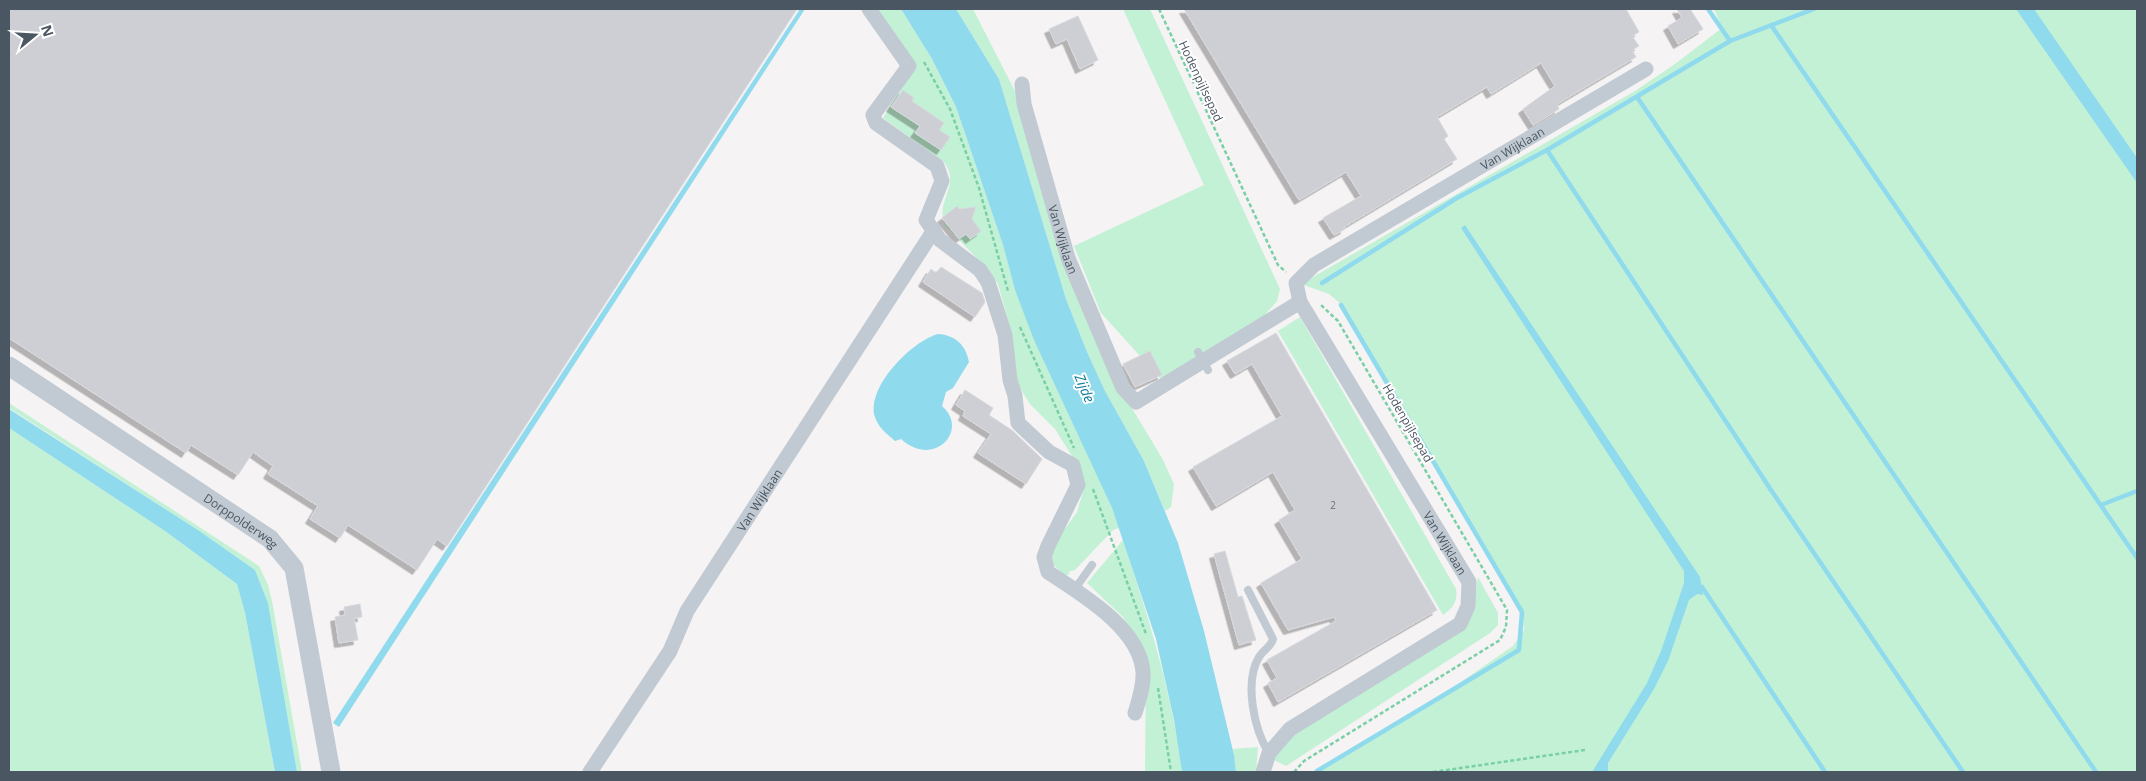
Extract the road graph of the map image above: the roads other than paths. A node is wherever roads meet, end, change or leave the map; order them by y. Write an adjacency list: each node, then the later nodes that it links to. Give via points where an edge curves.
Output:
1 (869, 9): 4 (street, via 909,66 873,115 876,123 937,166 942,182 926,220)
2 (1646, 69): 5 (street, Van Wijklaan, via 1314,265 1296,283)
3 (1022, 84): 5 (street, Van Wijklaan, via 1024,104 1068,258 1123,388 1136,402)
4 (934, 230): 8 (street, via 949,248 980,270 988,282 1005,335 1018,423 1049,452 1073,465 1077,475 1078,485 1044,557 1048,572); 13 (street, Van Wijklaan, via 687,610 670,651)
5 (1300, 302): 11 (street, Van Wijklaan, via 1469,582 1468,606 1460,624 1290,729)
6 (9, 366): 12 (street, Dorppolderweg, via 270,539 294,568)
7 (1092, 565): 8 (lane)
8 (1074, 590): 10 (street, via 1121,626 1140,658 1142,684)
9 (1248, 590): 11 (lane, via 1273,639 1259,657 1251,684 1263,743)
10 (1135, 713)
11 (1269, 753): 14 (street, Van Wijklaan)
12 (331, 772)
13 (590, 772)
14 (1263, 772)

